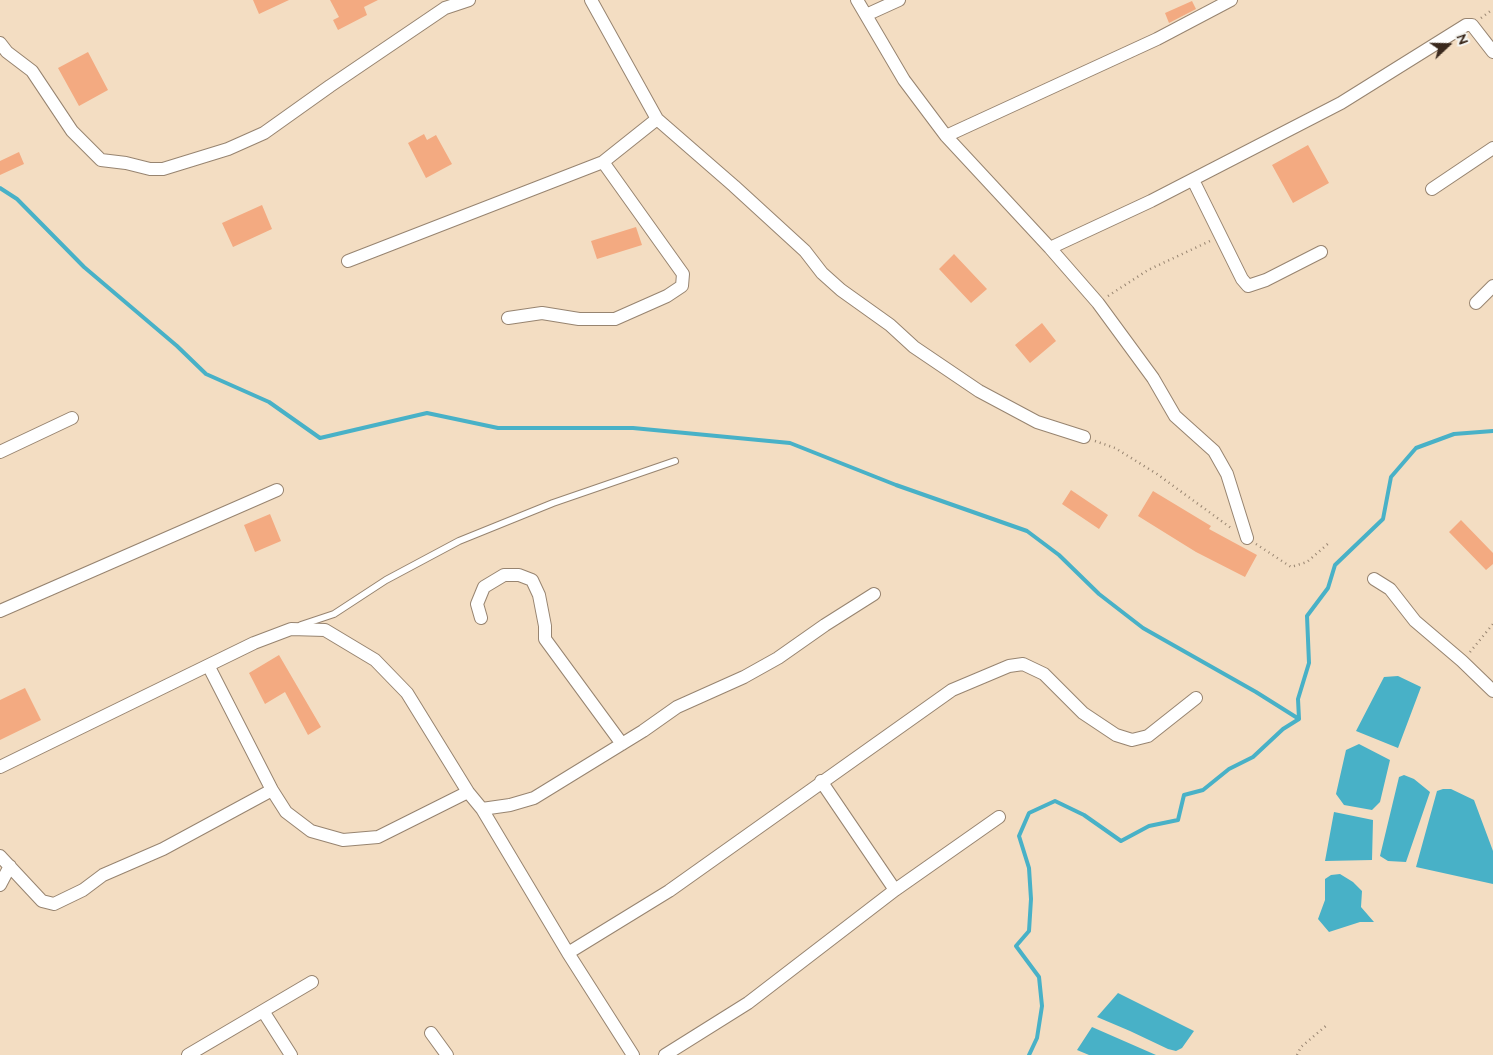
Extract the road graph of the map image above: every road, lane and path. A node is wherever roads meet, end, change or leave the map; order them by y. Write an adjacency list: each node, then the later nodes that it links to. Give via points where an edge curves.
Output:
1 (469, 0): 6 (street)
2 (591, 0): 10 (street)
3 (857, 0): 7 (street)
4 (899, 0): 7 (street)
5 (1231, 0): 11 (street, via 1157,39)
6 (443, 4): 8 (street, via 264,133 228,149 163,169 101,160 72,131 32,70)
7 (866, 15): 11 (street, via 904,80)
8 (0, 43)
9 (1493, 52): 14 (street, via 1472,25 1466,25 1341,103)
10 (657, 119): 13 (street); 25 (street, via 805,251 841,290 890,325 914,347 1013,410 1037,422)
11 (946, 136): 17 (street)
12 (1493, 148): 15 (street)
13 (603, 162): 19 (street); 23 (street, via 683,274 682,286 615,319 542,313)
14 (1193, 180): 16 (street); 17 (street)
15 (1432, 189)
16 (1221, 236): 18 (street, via 1248,286); 21 (path, via 1148,270)
17 (1050, 248): 21 (street)
18 (1321, 252)
19 (348, 261)
20 (1493, 286): 22 (street)
21 (1098, 303): 29 (street, via 1153,378 1175,416 1214,451 1230,482)
22 (1476, 303)
23 (508, 318)
24 (72, 418): 26 (street)
25 (1084, 437): 29 (path, via 1115,448)
26 (0, 452)
27 (675, 461): 36 (lane, via 553,503 459,541 386,580 334,614)
28 (277, 490): 33 (street)
29 (1248, 538): 30 (path, via 1291,567 1307,562)
30 (1330, 542)
31 (1374, 579): 37 (street, via 1390,588 1415,621)
32 (874, 594): 41 (street, via 778,658 677,707)
33 (0, 611)
34 (481, 618): 41 (street, via 477,604 484,587 504,575 532,580 539,595 545,639)
35 (1493, 624): 37 (path)
36 (291, 629): 38 (street, via 254,643); 45 (street, via 325,630 375,660 407,693)
37 (1462, 661): 39 (street)
38 (209, 667): 42 (street); 44 (street)
39 (1493, 691)
40 (1196, 698): 43 (street, via 1148,736 1132,740 1116,735 1083,713 1044,674 1023,664 1009,666 952,690)
41 (622, 744): 46 (street, via 534,798)
42 (0, 767)
43 (821, 781): 51 (street); 52 (street, via 669,891)
44 (272, 790): 45 (street, via 286,812 311,831 343,840 378,837); 49 (street, via 163,848 103,875 83,890 54,904 42,901)
45 (468, 792): 46 (street)
46 (482, 809): 52 (street)
47 (999, 817): 51 (street)
48 (0, 856): 49 (street)
49 (10, 866): 50 (street)
50 (0, 886)
51 (895, 890): 61 (street, via 748,1003)
52 (568, 953): 60 (street)
53 (312, 982): 54 (street)
54 (262, 1011): 57 (street); 58 (street)
55 (1327, 1025): 62 (path, via 1301,1047)
56 (430, 1033): 59 (street)
57 (188, 1055)
58 (291, 1055)
59 (446, 1055)
60 (633, 1055)
61 (665, 1055)
62 (1297, 1055)

